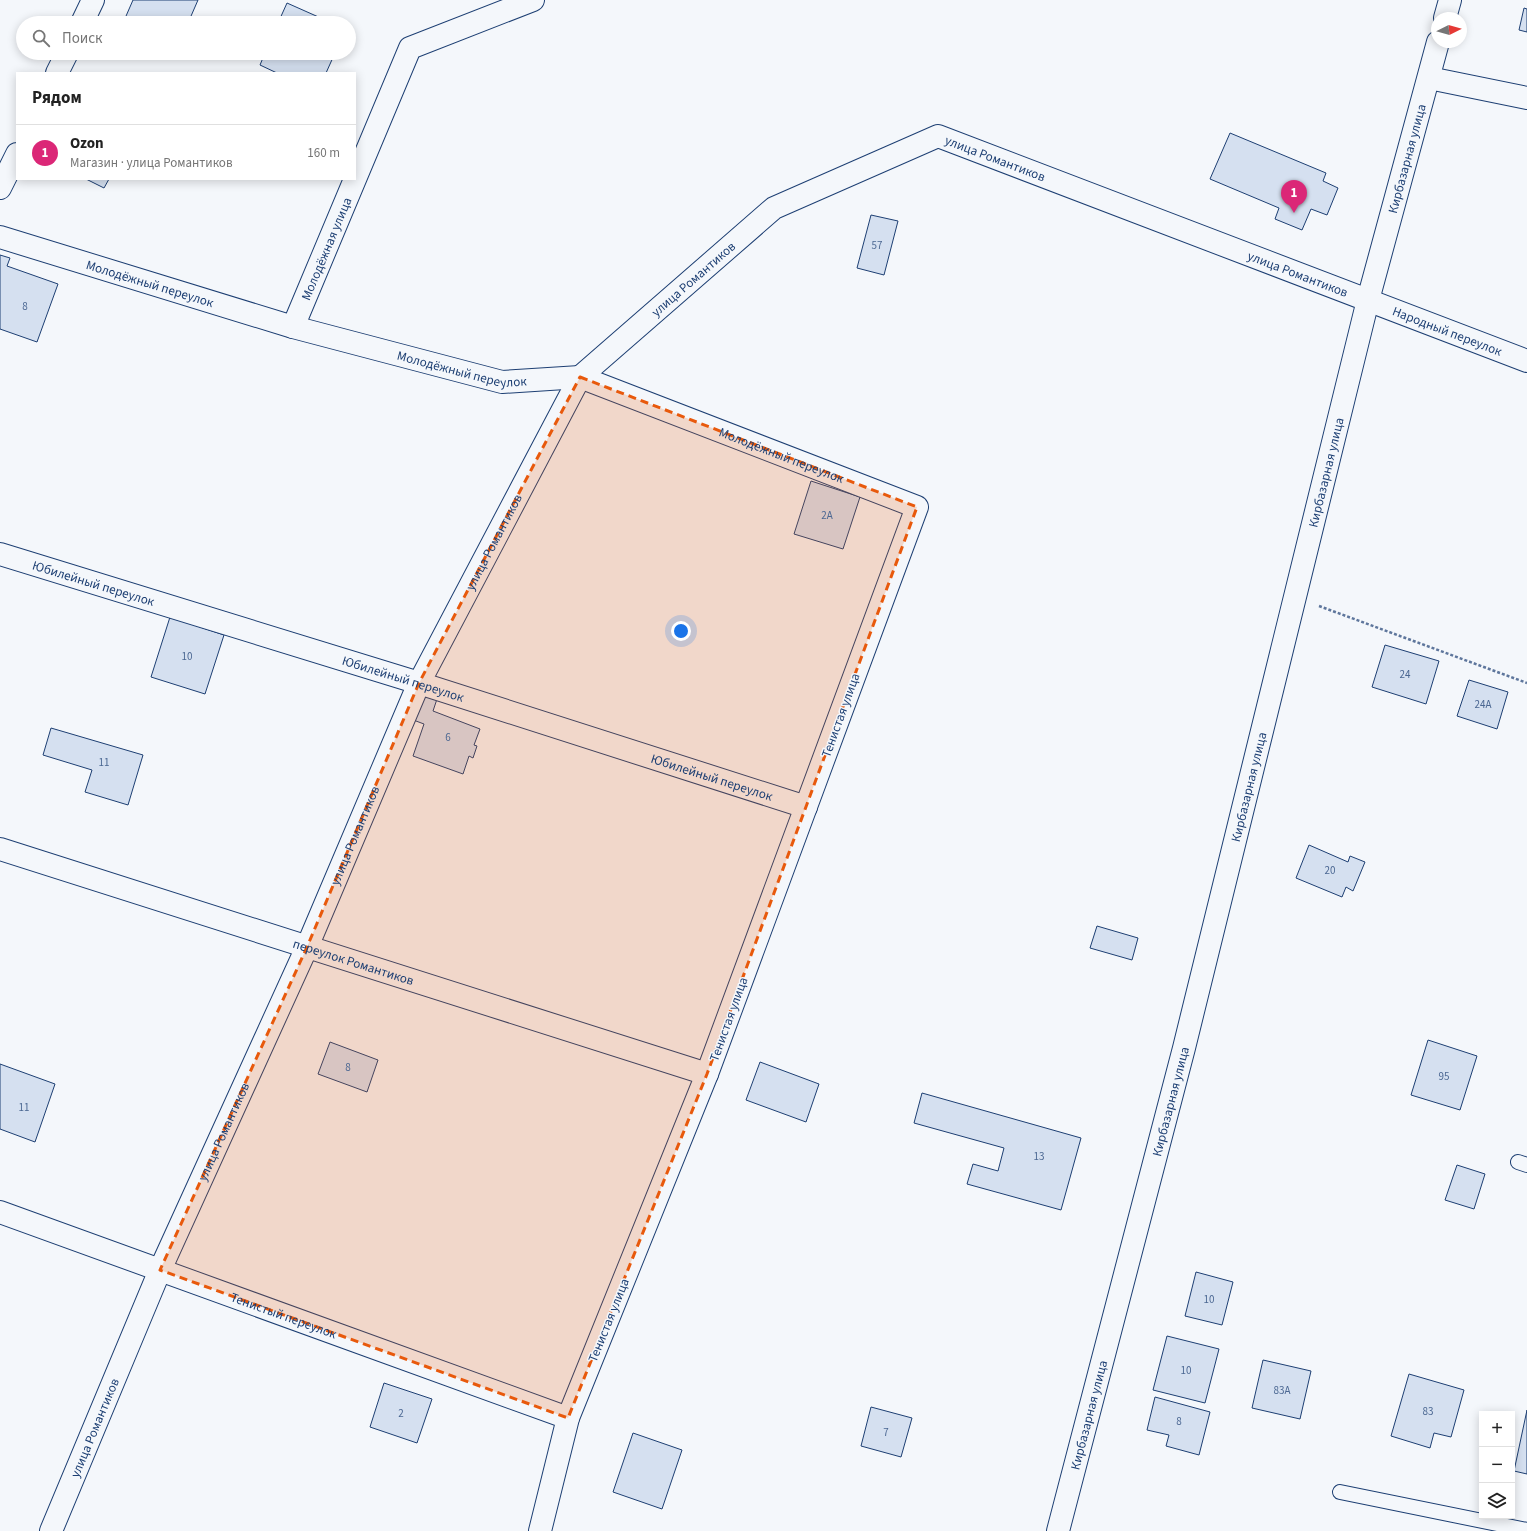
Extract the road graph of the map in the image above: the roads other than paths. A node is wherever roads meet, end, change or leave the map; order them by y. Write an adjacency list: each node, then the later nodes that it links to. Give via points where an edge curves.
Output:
1 (94, 0): 5 (street)
2 (533, 0): 12 (street, Молодёжная улица, via 410,48)
3 (1450, 0): 4 (street)
4 (1447, 12)
5 (86, 16)
6 (1436, 48): 9 (street, Кирбазарная улица)
7 (64, 60): 8 (street)
8 (58, 72)
9 (1429, 78): 10 (street); 16 (street, Кирбазарная улица)
10 (1527, 98)
11 (16, 156): 14 (street)
12 (356, 177)
13 (355, 180): 17 (street, Молодёжная улица)
14 (0, 188)
15 (0, 237): 17 (street, Молодёжный переулок)
16 (1368, 300): 18 (street, Народный переулок); 19 (street, улица Романтиков, via 938,136 774,208); 34 (street, Кирбазарная улица, via 1184,1048)
17 (293, 328): 19 (street, Молодёжный переулок, via 502,382)
18 (1527, 361)
19 (580, 377): 20 (street, Молодёжный переулок); 22 (street, улица Романтиков)
20 (917, 507): 23 (street, Тенистая улица)
21 (0, 554): 22 (street, Юбилейный переулок)
22 (419, 683): 23 (street, Юбилейный переулок); 25 (street, улица Романтиков)
23 (806, 807): 26 (street, Тенистая улица)
24 (0, 849): 25 (street, переулок Романтиков)
25 (307, 947): 26 (street, переулок Романтиков); 28 (street, улица Романтиков)
26 (707, 1074): 29 (street, Тенистая улица)
27 (0, 1212): 28 (street, Тенистый переулок)
28 (160, 1270): 29 (street, Тенистый переулок); 32 (street, улица Романтиков)
29 (568, 1418): 33 (street, Тенистая улица)
30 (1340, 1492): 31 (lane)
31 (1527, 1530)
32 (51, 1531)
33 (540, 1531)
34 (1058, 1531)

